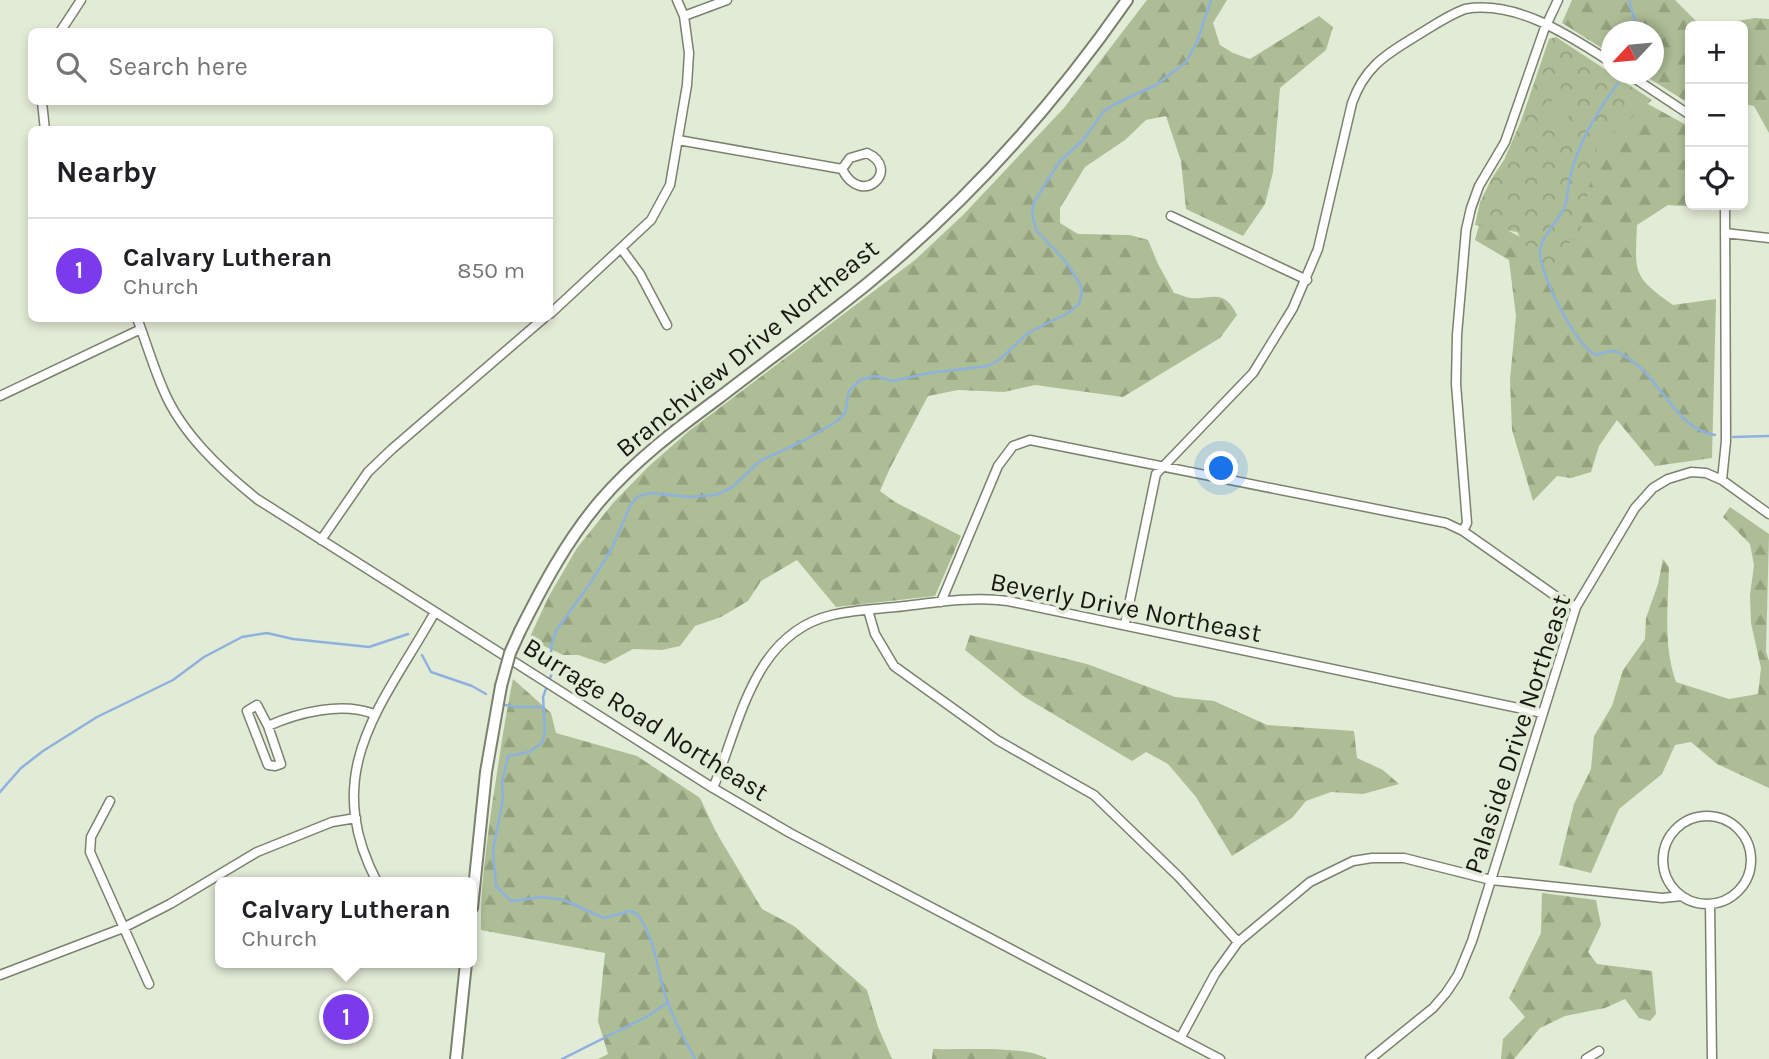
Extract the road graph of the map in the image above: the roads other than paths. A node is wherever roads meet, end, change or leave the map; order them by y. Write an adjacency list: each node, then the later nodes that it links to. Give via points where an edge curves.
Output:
1 (81, 0): 9 (street)
2 (677, 0): 7 (street)
3 (727, 0): 7 (street)
4 (1127, 0): 48 (main road, Branchview Drive Northeast, bridge, via 1058,92 986,173 915,242 840,306 676,430 608,492 575,533 510,653 488,762)
5 (1559, 0): 8 (street)
6 (1495, 2): 8 (street); 22 (street, via 1455,13 1382,57 1360,84)
7 (684, 16): 15 (street, via 689,53)
8 (1547, 23): 10 (street); 32 (street, via 1505,142 1475,197 1466,230 1456,384 1467,523)
9 (63, 28)
10 (1601, 56)
11 (1643, 84): 13 (street)
12 (42, 105): 14 (street)
13 (1685, 112)
14 (45, 126)
15 (678, 140): 16 (street); 21 (street, via 663,201 651,220)
16 (842, 169): 16 (street, via 859,187 870,187 881,168 876,157 867,153 850,158)
17 (1725, 210): 19 (street)
18 (1171, 216): 22 (street)
19 (1726, 233): 20 (street); 30 (street)
20 (1769, 238)
21 (621, 248): 23 (street); 26 (street)
22 (1307, 280): 29 (street, via 1253,373)
23 (553, 311)
24 (138, 322): 27 (street, Burrage Road Northeast)
25 (539, 322): 33 (street, via 368,472)
26 (667, 325)
27 (141, 330): 28 (street); 33 (street, Burrage Road Northeast, via 168,399 194,436 236,482)
28 (0, 396)
29 (1162, 466): 32 (street, via 1446,523); 34 (street, via 1036,440 1021,441 999,466); 38 (street, via 1154,480)
30 (1722, 480): 31 (street, Palaside Drive Northeast); 35 (street, Palaside Drive Northeast, via 1691,472 1654,488 1635,508)
31 (1769, 514)
32 (1463, 531): 35 (street)
33 (321, 540): 37 (street, Burrage Road Northeast)
34 (941, 602): 36 (street, Beverly Drive Northeast); 38 (street, Beverly Drive Northeast, via 993,599)
35 (1576, 607): 39 (street, Palaside Drive Northeast)
36 (868, 610): 42 (street, Beverly Drive Northeast, via 821,619 779,646 752,684); 53 (street, via 874,634 894,666 997,740 1094,795)
37 (435, 612): 40 (street); 42 (street, Burrage Road Northeast)
38 (1125, 624): 39 (street, Beverly Drive Northeast)
39 (1542, 713): 49 (street, Palaside Drive Northeast)
40 (374, 714): 41 (street, via 347,708 294,715); 44 (street, via 358,759)
41 (268, 726): 41 (street, via 257,705 247,711 268,765 275,766 281,764)
42 (713, 788): 57 (street, Burrage Road Northeast, via 790,833)
43 (110, 801): 52 (street, via 91,837 90,852)
44 (356, 818): 45 (street, via 332,822 257,852); 47 (street)
45 (215, 877)
46 (215, 877): 52 (street)
47 (375, 877)
48 (475, 877)
49 (1491, 880): 50 (street, via 1662,898); 53 (street, via 1404,858 1353,861 1310,882); 61 (street, Palaside Drive Northeast, via 1453,984 1433,1007)
50 (1682, 896): 51 (street); 51 (street, via 1664,871 1667,841 1689,819 1719,817 1744,835 1751,866 1741,889 1727,900)
51 (1710, 904): 63 (street)
52 (123, 928): 55 (street); 56 (street)
53 (1238, 942): 57 (street)
54 (465, 968): 59 (main road)
55 (0, 975)
56 (149, 984)
57 (1181, 1037): 60 (street, Burrage Road Northeast)
58 (1599, 1051): 62 (street)
59 (456, 1059)
60 (1220, 1059)
61 (1370, 1059)
62 (1586, 1059)
63 (1712, 1059)

